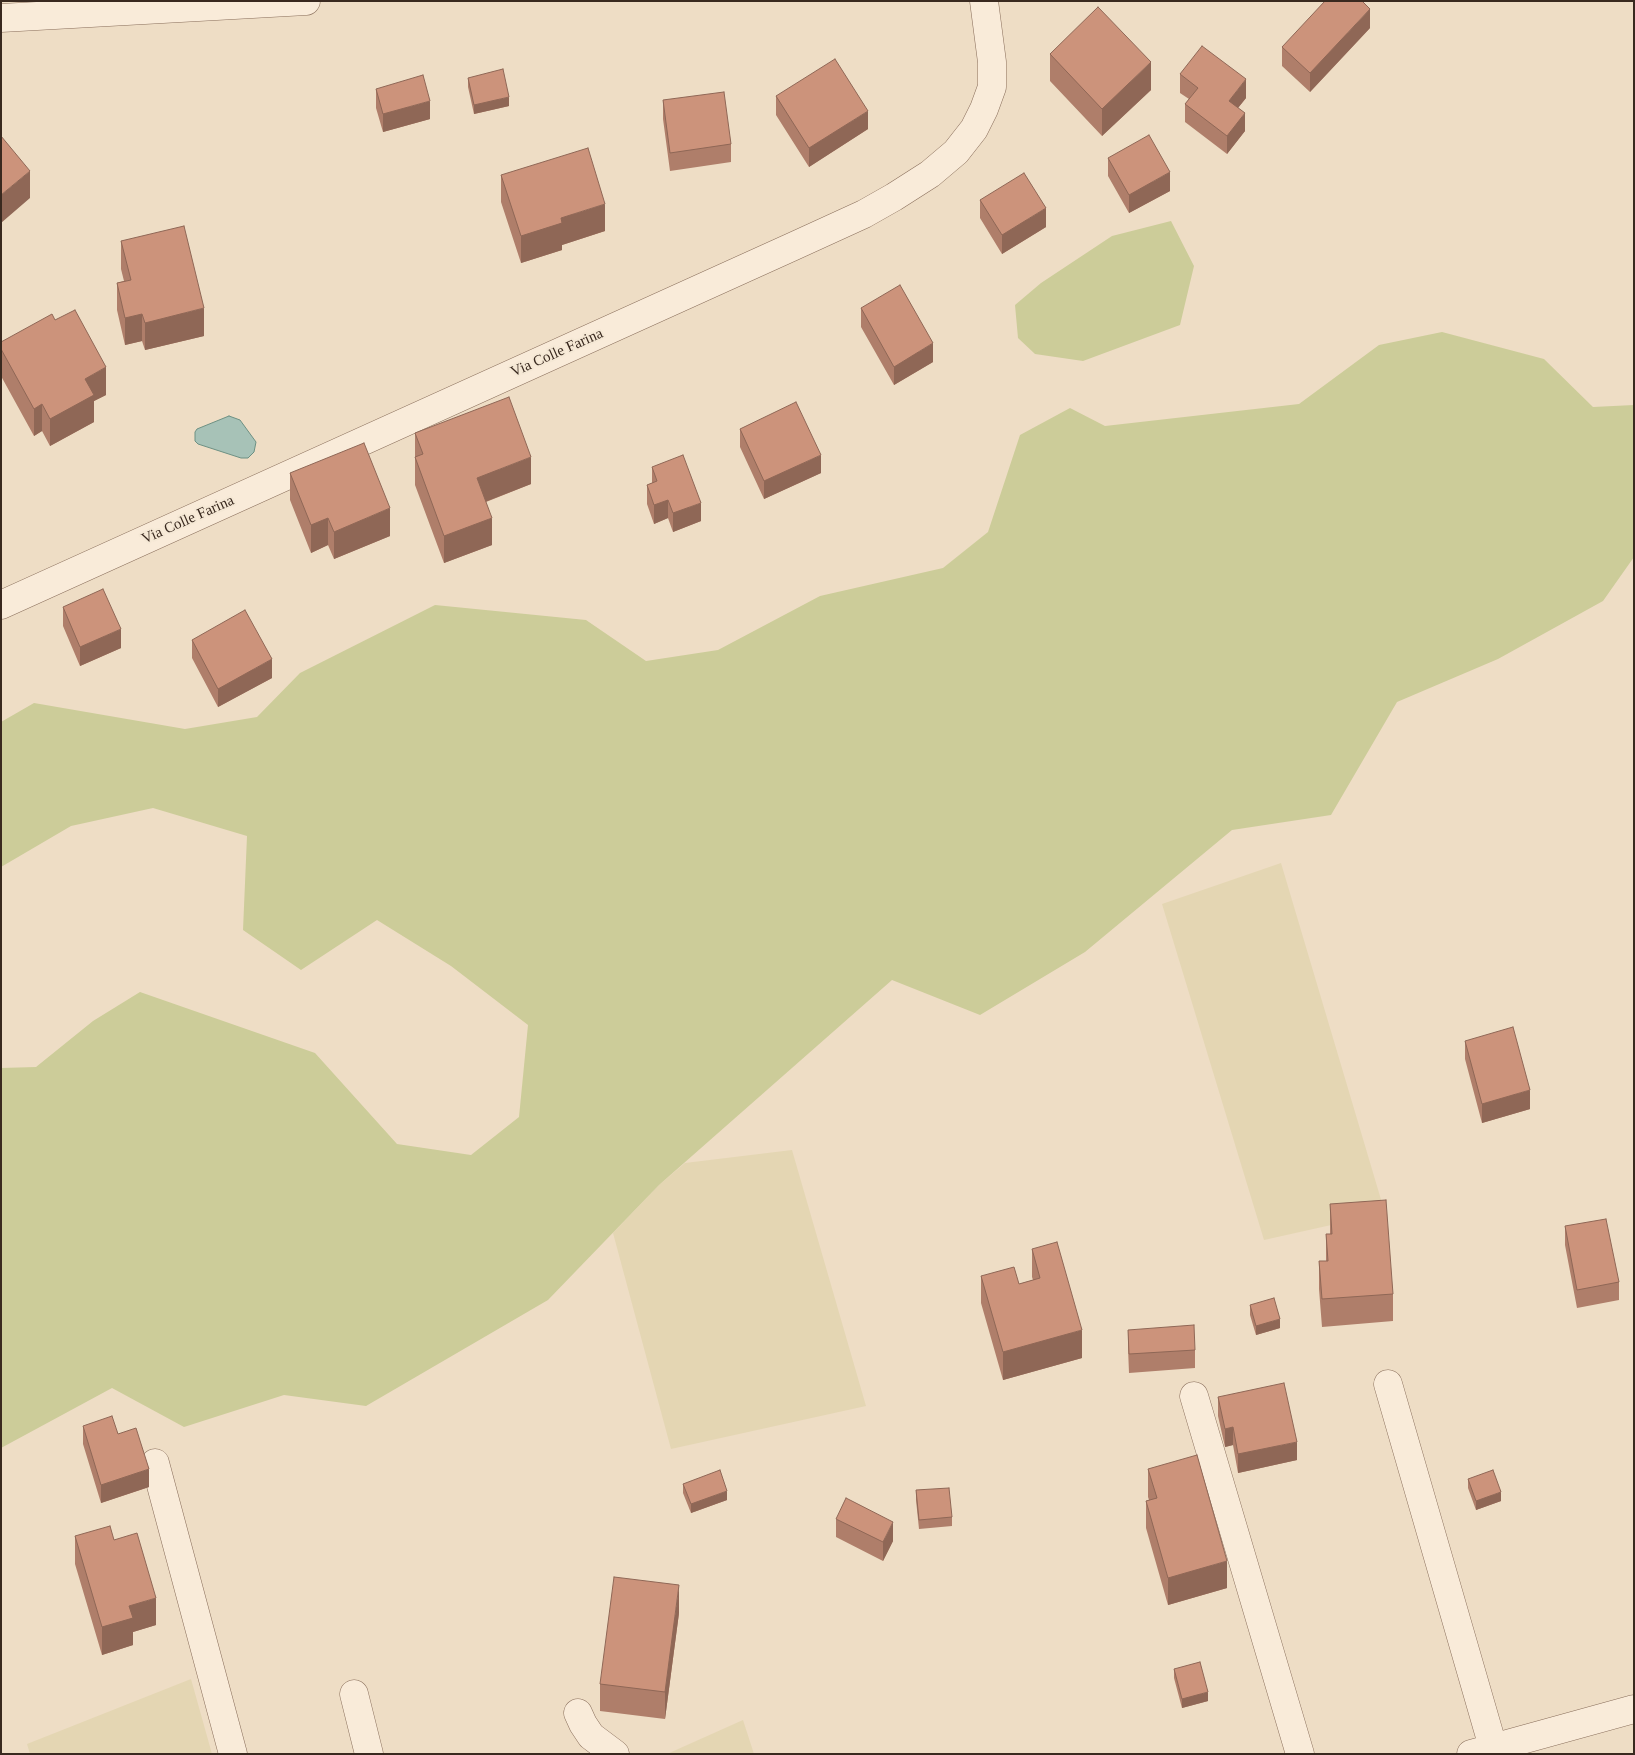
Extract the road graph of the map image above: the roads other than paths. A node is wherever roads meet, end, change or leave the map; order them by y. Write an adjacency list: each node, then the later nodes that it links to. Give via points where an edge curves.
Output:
1 (306, 1): 3 (street)
2 (984, 1): 4 (street, Via Colle Farina, via 992,62 992,87 984,109 974,129 956,152 930,174 894,197 864,214)
3 (1, 18)
4 (1, 605)
5 (1388, 1384): 11 (street)
6 (1194, 1396): 15 (street)
7 (155, 1463): 12 (street)
8 (354, 1694): 13 (street)
9 (1634, 1710): 11 (street)
10 (578, 1713): 14 (street, via 591,1736)
11 (1487, 1752)
12 (233, 1754)
13 (369, 1754)
14 (616, 1754)
15 (1300, 1754)

